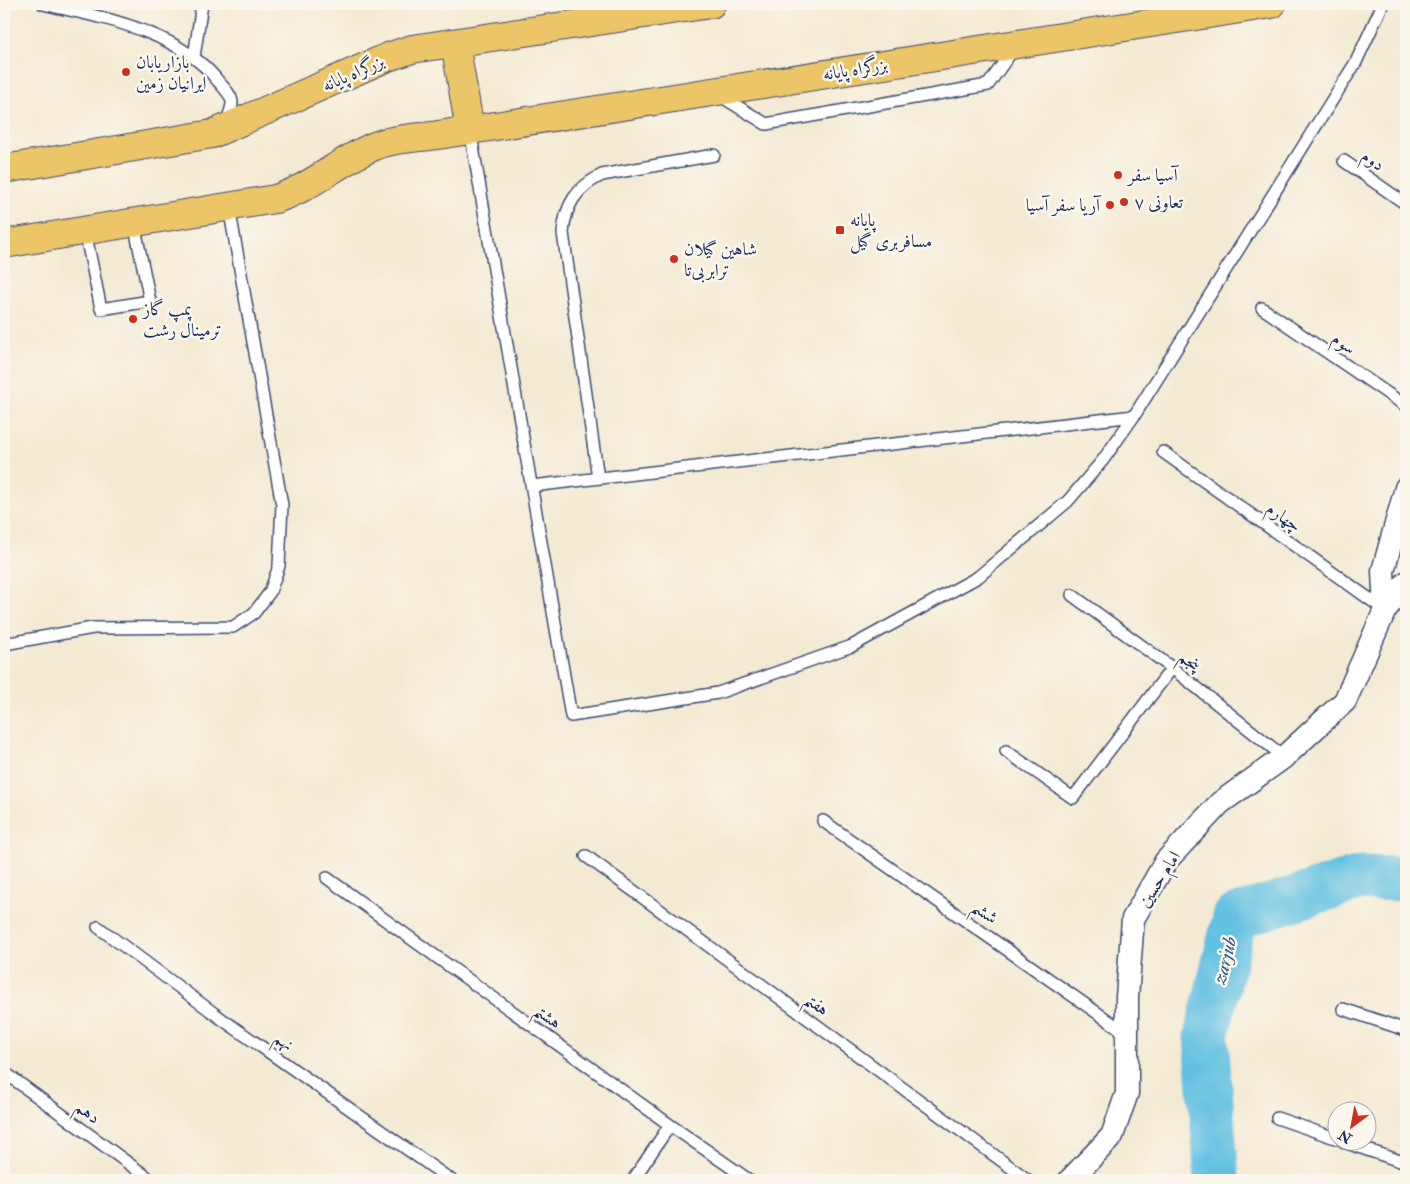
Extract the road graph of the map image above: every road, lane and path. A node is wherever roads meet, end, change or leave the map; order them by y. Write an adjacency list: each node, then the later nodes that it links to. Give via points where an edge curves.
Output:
1 (43, 4): 8 (lane, via 117,22 160,37)
2 (202, 4): 8 (lane)
3 (711, 4): 6 (highway, بزرگراه پایانه)
4 (1272, 4): 7 (highway, بزرگراه پایانه)
5 (1383, 4): 22 (lane, via 1356,62)
6 (455, 43): 10 (highway, بزرگراه پایانه, via 412,49 388,57); 11 (highway)
7 (1018, 44): 9 (highway, بزرگراه پایانه); 9 (lane, via 988,85 766,124)
8 (194, 57): 10 (lane, via 214,75 232,104)
9 (714, 92): 11 (highway, بزرگراه پایانه)
10 (224, 129): 14 (highway, بزرگراه پایانه, via 199,137)
11 (470, 130): 16 (highway, بزرگراه پایانه, via 382,143 285,196); 25 (lane)
12 (714, 155): 24 (lane, via 602,175 580,189 567,210 563,233)
13 (1344, 161): 15 (lane, دوم)
14 (4, 169)
15 (1406, 204)
16 (230, 207): 17 (highway, بزرگراه پایانه); 30 (lane, via 282,505 279,566 270,592 254,613 233,627 93,628)
17 (134, 223): 18 (highway, بزرگراه پایانه); 18 (lane, via 150,301 101,309)
18 (85, 230): 19 (highway, بزرگراه پایانه)
19 (4, 244)
20 (1262, 308): 21 (lane, سوم)
21 (1406, 406)
22 (1134, 416): 24 (lane); 25 (lane, via 1068,501 978,577 852,646 718,694 571,716)
23 (1163, 452): 29 (lane, چهارم)
24 (598, 478): 25 (lane)
25 (532, 486)
26 (1406, 488): 29 (street, امام حسین, via 1383,571)
27 (1406, 583): 29 (street, امام حسین)
28 (1072, 595): 31 (lane, پنجم)
29 (1385, 610): 33 (street, امام حسین, via 1345,701)
30 (4, 644)
31 (1172, 668): 32 (lane, via 1072,798); 33 (lane, پنجم)
32 (1006, 751)
33 (1284, 757): 40 (street, امام حسین, via 1220,803 1166,861 1133,919)
34 (823, 821): 40 (lane, ششم)
35 (586, 856): 51 (lane, هفتم)
36 (326, 878): 43 (lane, هشتم)
37 (98, 927): 48 (lane, نهم)
38 (1343, 1009): 39 (lane)
39 (1406, 1030)
40 (1126, 1032): 52 (street, امام حسین, via 1128,1093 1112,1136)
41 (4, 1072): 47 (lane, دهم)
42 (1277, 1118): 44 (lane)
43 (670, 1125): 49 (lane); 50 (lane, هشتم)
44 (1328, 1136)
45 (1374, 1152): 46 (lane)
46 (1406, 1163)
47 (151, 1180)
48 (451, 1180)
49 (633, 1180)
50 (749, 1180)
51 (1028, 1180)
52 (1070, 1180)

